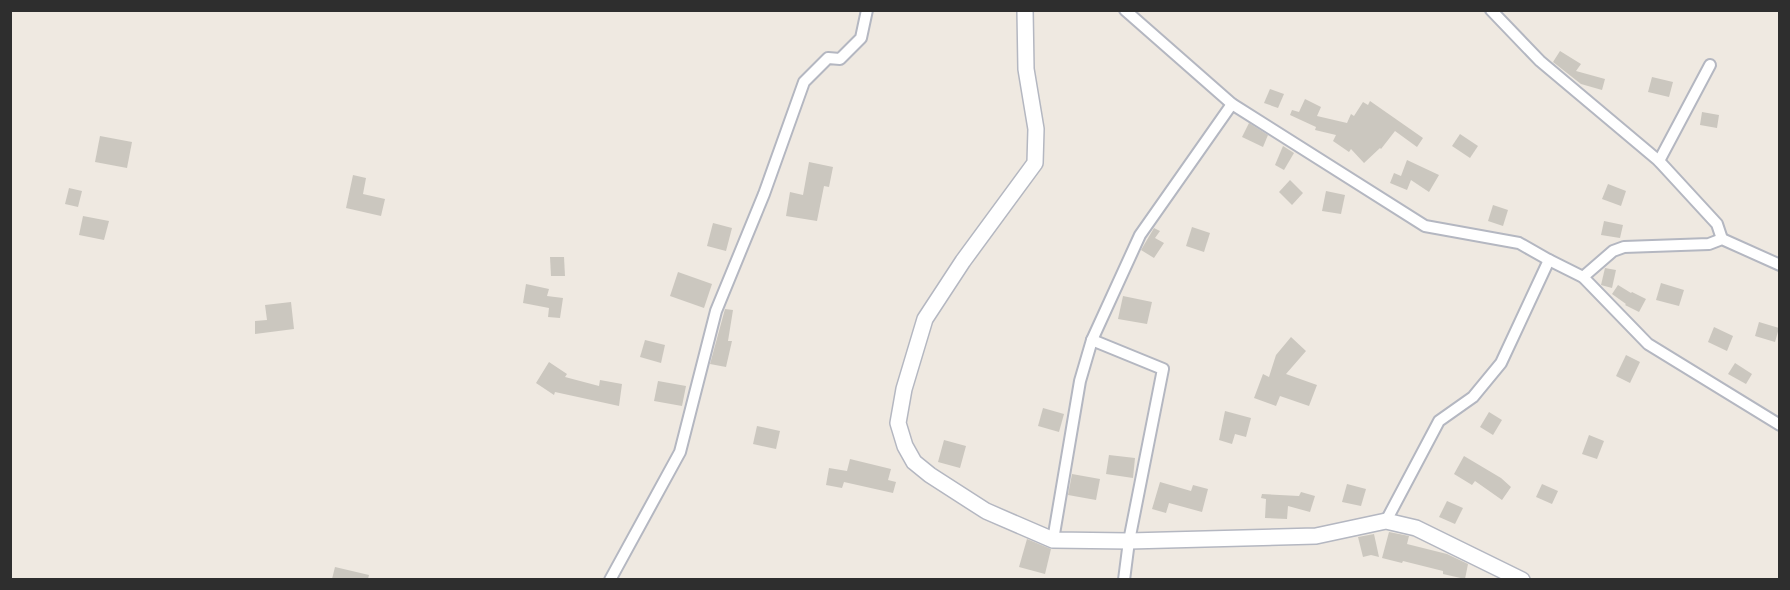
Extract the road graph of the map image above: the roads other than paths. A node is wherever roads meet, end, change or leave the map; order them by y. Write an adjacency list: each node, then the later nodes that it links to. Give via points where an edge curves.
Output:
1 (867, 10): 17 (street, via 861,38 840,59 828,58 804,82 716,311 680,452)
2 (1025, 10): 15 (main road, via 1026,69 1036,129 1035,163 925,319 897,423 914,462 930,476 986,511)
3 (1125, 10): 6 (street)
4 (1491, 10): 7 (street, via 1540,62)
5 (1710, 65): 7 (street)
6 (1232, 104): 9 (street, via 1425,226 1519,243); 12 (street, via 1140,235)
7 (1659, 161): 8 (street, via 1717,224)
8 (1722, 239): 10 (street); 11 (street, via 1708,244 1624,247 1613,251)
9 (1549, 261): 11 (street); 14 (street, via 1501,363 1473,397 1439,421)
10 (1779, 265)
11 (1583, 276): 13 (street, via 1648,344)
12 (1092, 340): 15 (street, via 1080,381); 16 (street, via 1163,369)
13 (1779, 425)
14 (1386, 521): 16 (main road, via 1316,536); 19 (main road, via 1416,528)
15 (1053, 540): 16 (main road)
16 (1128, 541): 18 (street)
17 (609, 579)
18 (1124, 579)
19 (1522, 579)

